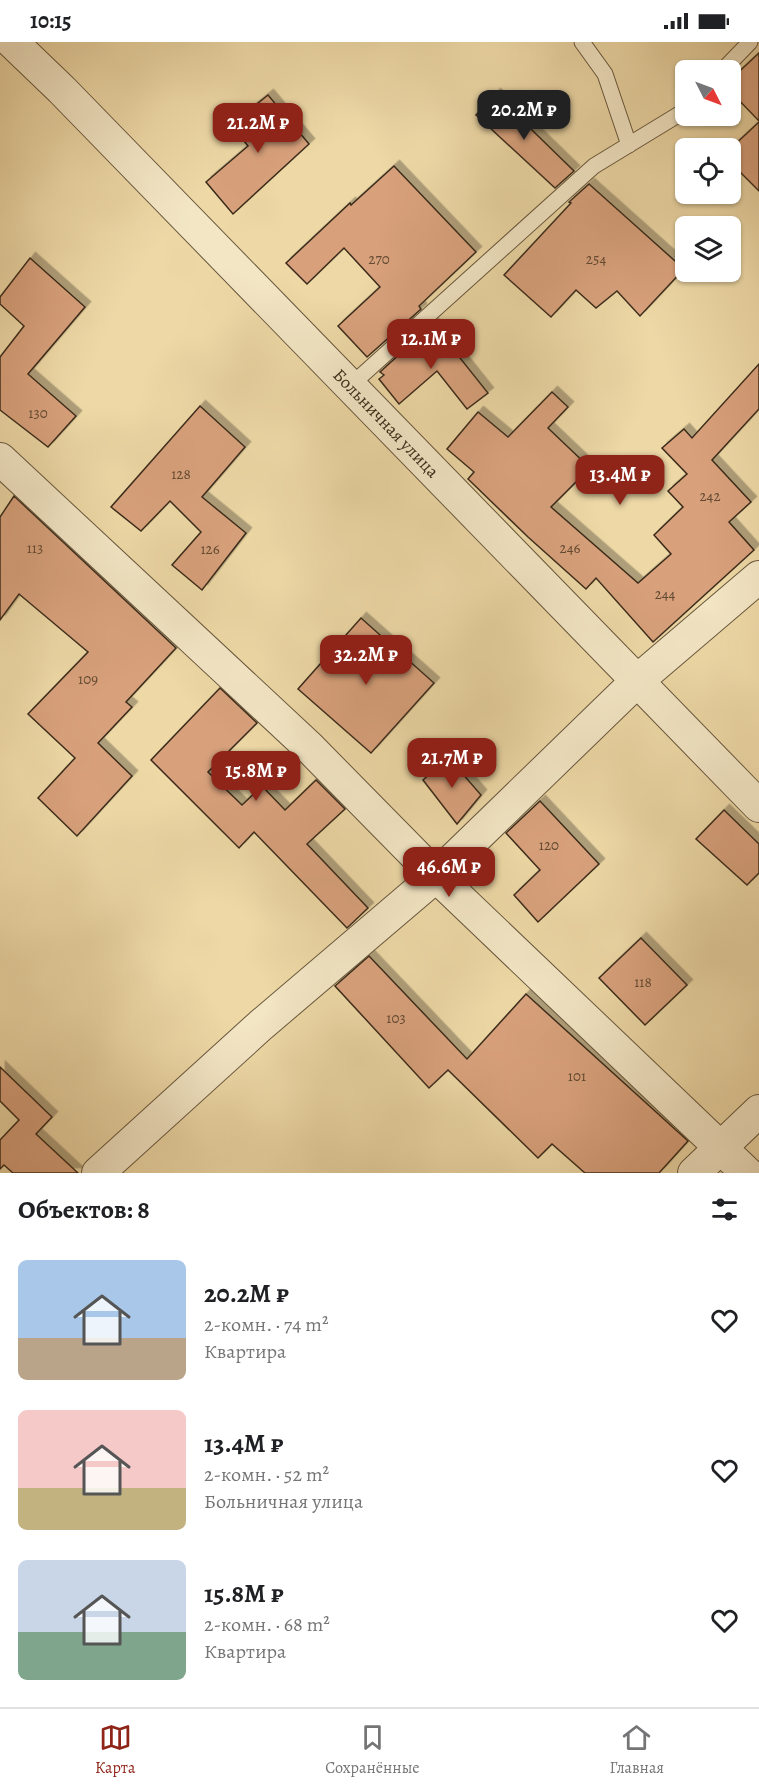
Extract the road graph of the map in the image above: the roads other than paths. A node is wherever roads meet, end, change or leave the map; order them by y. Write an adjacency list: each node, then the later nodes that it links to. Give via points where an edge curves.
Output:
1 (12, 42): 7 (street, Больничная улица)
2 (582, 42): 6 (lane, via 605,74)
3 (750, 42): 4 (lane)
4 (733, 60)
5 (675, 117): 6 (lane)
6 (629, 146): 7 (lane, via 594,166)
7 (350, 386): 10 (street, Больничная улица)
8 (0, 459): 12 (street, via 309,747)
9 (759, 577): 10 (street)
10 (638, 681): 11 (street, Больничная улица); 12 (street)
11 (759, 806)
12 (436, 876): 14 (street); 15 (street, via 261,1025)
13 (759, 1111): 14 (street)
14 (720, 1147): 16 (street); 17 (street)
15 (98, 1173)
16 (694, 1173)
17 (747, 1173)

